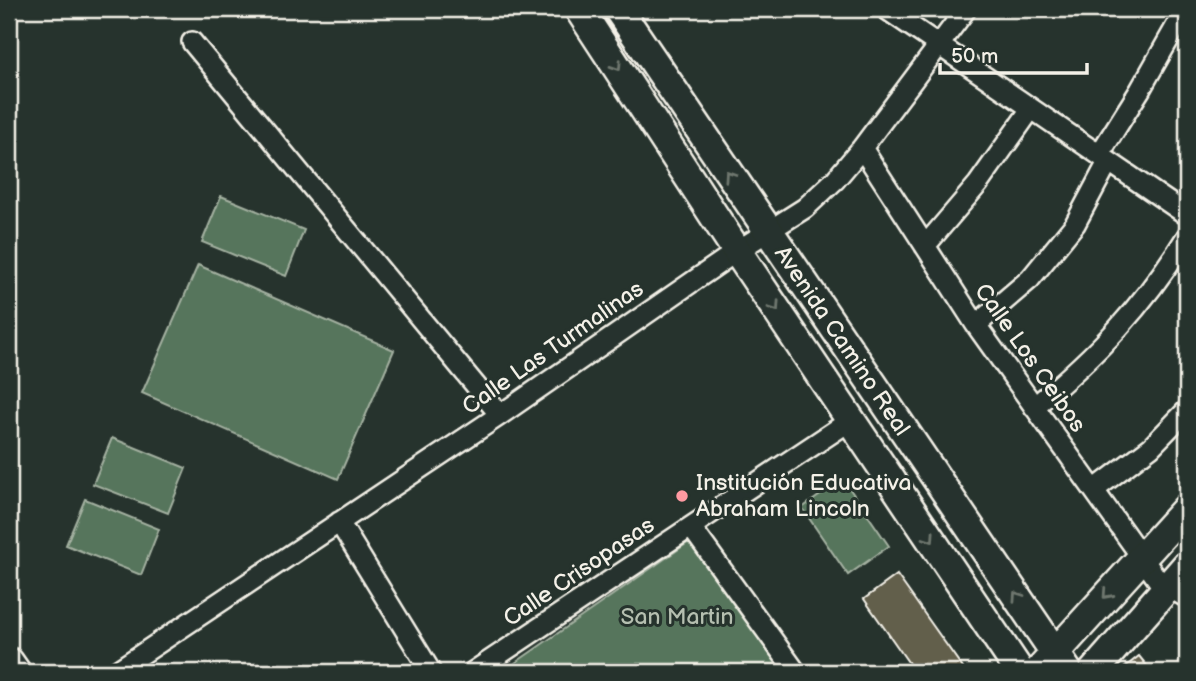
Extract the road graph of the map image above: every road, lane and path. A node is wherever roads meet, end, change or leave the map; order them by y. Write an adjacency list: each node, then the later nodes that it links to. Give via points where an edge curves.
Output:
1 (579, 9): 15 (street, Avenida Camino Real, one-way to 15)
2 (618, 9): 12 (street, Avenida Camino Real, one-way to 2)
3 (886, 9): 7 (street)
4 (966, 9): 7 (street, Calle Las Turmalinas)
5 (1186, 9): 10 (street)
6 (192, 42): 19 (street)
7 (940, 45): 8 (street); 9 (street, Calle Las Turmalinas)
8 (1031, 108): 10 (street); 14 (street, via 978,184)
9 (862, 148): 12 (street, Calle Las Turmalinas, via 805,208); 14 (street, Calle Los Ceibos)
10 (1104, 159): 11 (street); 16 (street, via 1075,224 1030,279)
11 (1185, 209)
12 (767, 232): 15 (street, Calle Las Turmalinas); 29 (street, Avenida Camino Real, one-way to 12)
13 (1187, 236): 17 (street, via 1125,323)
14 (925, 246): 16 (street, Calle Los Ceibos)
15 (737, 251): 19 (street, Calle Las Turmalinas); 20 (street, Avenida Camino Real, one-way to 20)
16 (976, 325): 17 (street, Calle Los Ceibos)
17 (1034, 407): 21 (street, Calle Los Ceibos)
18 (1187, 410): 21 (street, via 1151,447)
19 (500, 415): 23 (street, Calle Las Turmalinas)
20 (851, 420): 24 (street, Calle Crisopasas); 35 (street, Avenida Camino Real, one-way to 35)
21 (1094, 490): 25 (street, Calle Los Ceibos)
22 (1187, 508): 25 (street)
23 (339, 522): 31 (street, Calle Las Turmalinas); 32 (street)
24 (691, 527): 33 (street, Calle Crisopasas); 34 (street)
25 (1141, 557): 27 (street, Calle Los Ceibos); 29 (street, one-way to 29)
26 (1187, 565): 27 (street)
27 (1176, 597): 36 (street)
28 (9, 662): 30 (street)
29 (1054, 666)
30 (16, 672)
31 (115, 672)
32 (431, 672)
33 (473, 672)
34 (796, 672)
35 (1020, 672)
36 (1093, 672)

